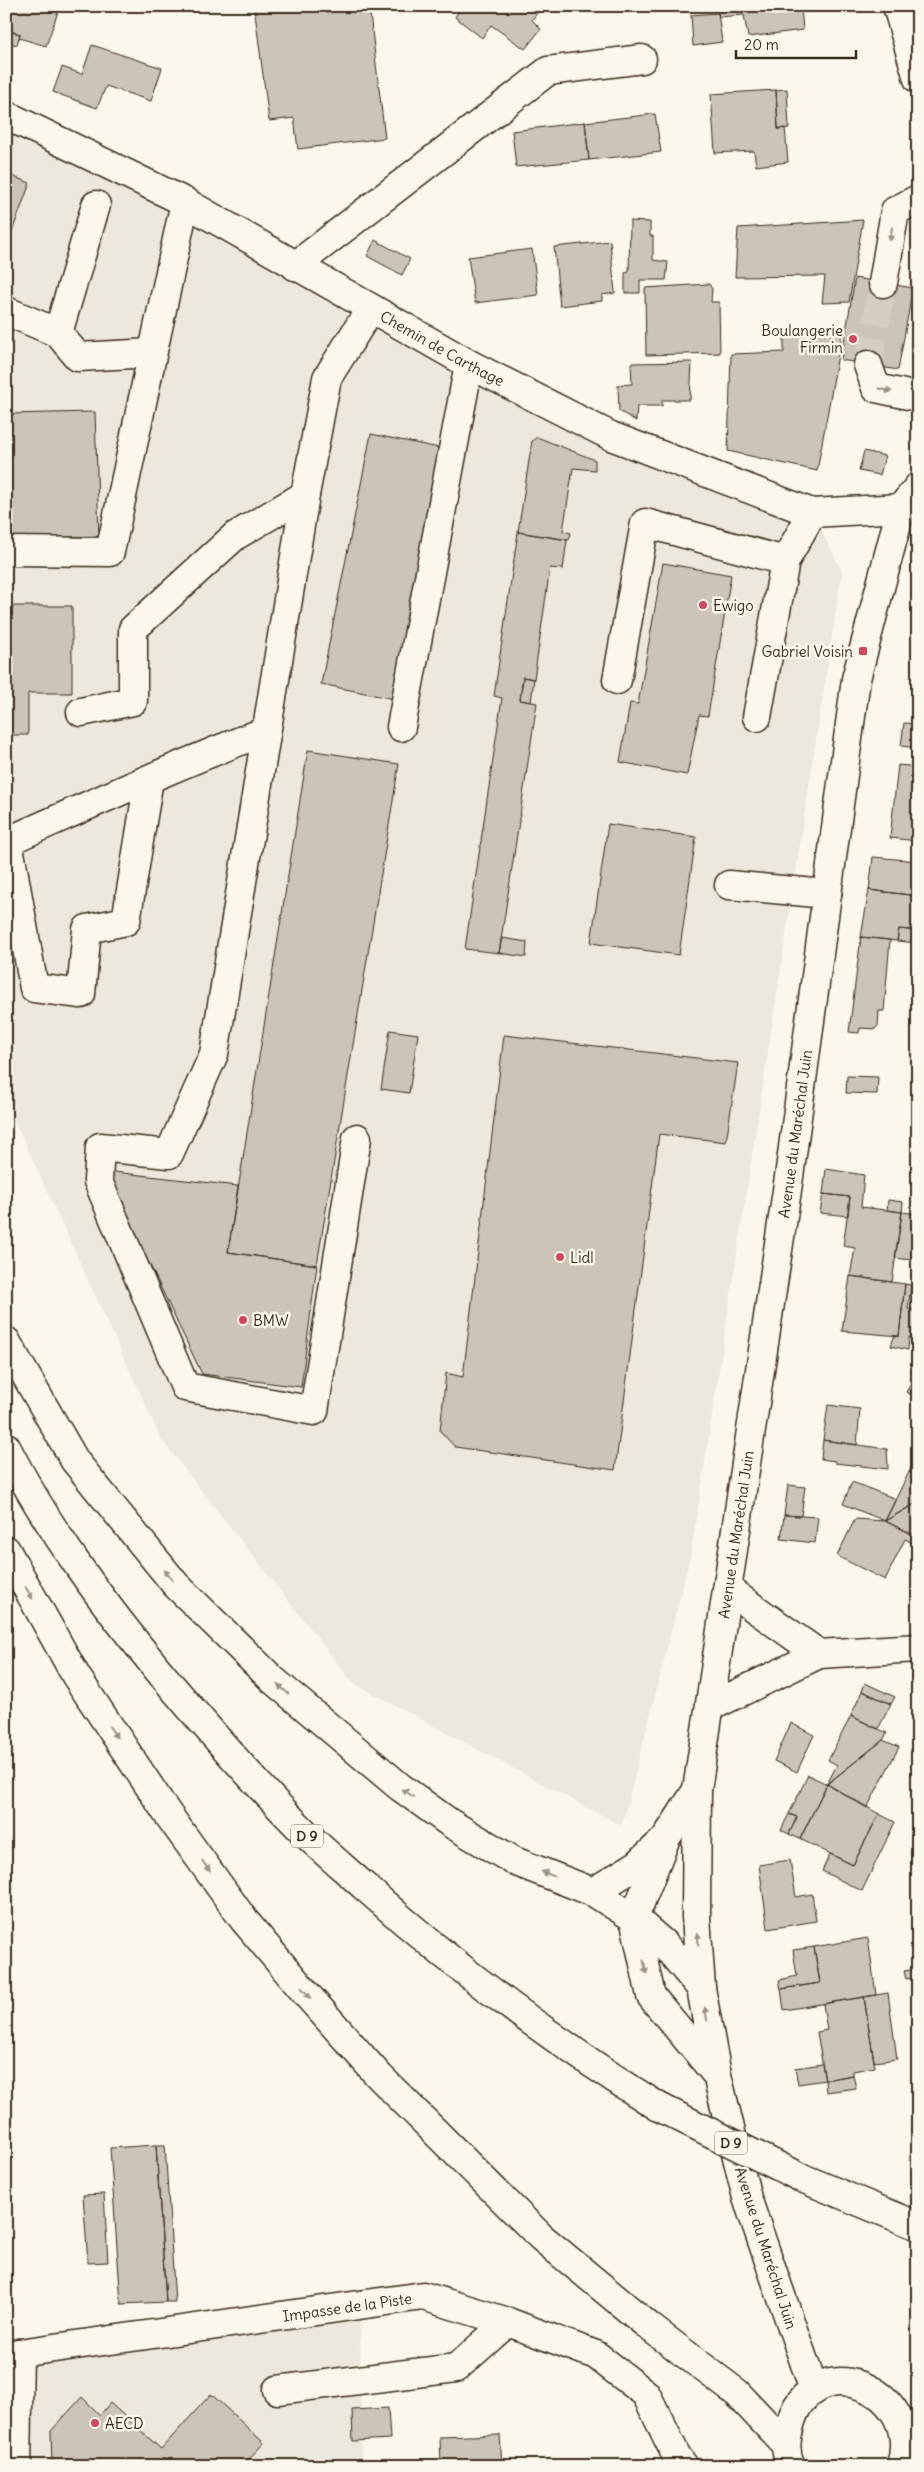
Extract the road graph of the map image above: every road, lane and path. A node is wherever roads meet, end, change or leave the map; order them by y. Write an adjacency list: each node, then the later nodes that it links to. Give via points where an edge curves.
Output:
1 (897, 6): 3 (main road)
2 (642, 59): 8 (main road, via 548,71)
3 (918, 79)
4 (6, 115): 6 (main road, Chemin de Carthage)
5 (918, 199): 9 (main road, one-way to 9, via 895,211)
6 (185, 202): 8 (main road, Chemin de Carthage); 13 (main road)
7 (96, 205): 12 (main road)
8 (296, 266): 10 (main road, Chemin de Carthage)
9 (883, 283)
10 (371, 308): 14 (main road, Chemin de Carthage); 18 (main road, via 327,378)
11 (6, 311): 12 (main road)
12 (58, 333): 13 (main road, via 78,357)
13 (152, 353): 21 (main road, via 110,552)
14 (469, 364): 20 (main road, Chemin de Carthage, via 611,436); 26 (main road)
15 (868, 364): 16 (main road, one-way to 16, via 876,388)
16 (918, 397)
17 (918, 487): 19 (main road, Avenue du Maréchal Juin)
18 (305, 495): 24 (main road, via 235,536 133,630 133,701); 27 (main road)
19 (901, 508): 20 (main road, Chemin de Carthage); 30 (main road, Avenue du Maréchal Juin, via 856,679)
20 (812, 513): 22 (main road)
21 (6, 551)
22 (785, 561): 23 (main road, via 645,523); 25 (main road)
23 (617, 680)
24 (80, 712)
25 (757, 717)
26 (401, 727)
27 (266, 731): 28 (main road); 31 (main road, via 214,1054 169,1154 100,1147 98,1181 185,1387 314,1411)
28 (149, 779): 28 (main road, via 8,841 34,988 81,994 87,929 126,921)
29 (729, 885): 30 (main road)
30 (827, 894): 37 (main road, Avenue du Maréchal Juin, via 788,1187)
31 (357, 1138)
32 (6, 1341): 43 (main road, one-way to 32, via 514,1861 450,1823 400,1787 272,1680 176,1585 75,1461)
33 (6, 1438): 35 (main road, D 9)
34 (6, 1447): 35 (main road, D 9)
35 (28, 1490): 47 (main road, D 9, bridge, via 75,1563 217,1740 306,1835 393,1913 468,1974 595,2067 659,2107 802,2178)
36 (6, 1550): 53 (main road, one-way to 53, via 76,1676 167,1813 244,1920 316,2004 392,2089 541,2237 651,2328 737,2393)
37 (727, 1589): 39 (main road); 40 (main road, Avenue du Maréchal Juin)
38 (918, 1648): 39 (main road)
39 (819, 1654): 40 (main road)
40 (710, 1706): 41 (main road, Avenue du Maréchal Juin)
41 (697, 1790): 42 (main road, Avenue du Maréchal Juin); 45 (main road, Avenue du Maréchal Juin, one-way to 41, via 696,1917)
42 (666, 1838): 43 (main road, via 637,1865); 44 (main road, Avenue du Maréchal Juin)
43 (593, 1892): 44 (main road)
44 (634, 1918): 45 (main road, via 664,1944); 46 (main road, Avenue du Maréchal Juin, one-way to 46, via 651,1996)
45 (701, 1988): 46 (main road, Avenue du Maréchal Juin, one-way to 45)
46 (717, 2075): 51 (main road, Avenue du Maréchal Juin, via 747,2198)
47 (918, 2226)
48 (508, 2322): 49 (main road, Impasse de la Piste, via 423,2296); 50 (main road, via 456,2368); 55 (main road, Impasse de la Piste, via 596,2355 646,2394)
49 (13, 2355): 54 (main road)
50 (277, 2390)
51 (814, 2390): 52 (main road, via 833,2383 853,2382 872,2388 889,2400); 53 (main road, via 803,2399 791,2420)
52 (912, 2437): 56 (main road)
53 (788, 2455)
54 (17, 2466)
55 (684, 2466)
56 (900, 2466)

